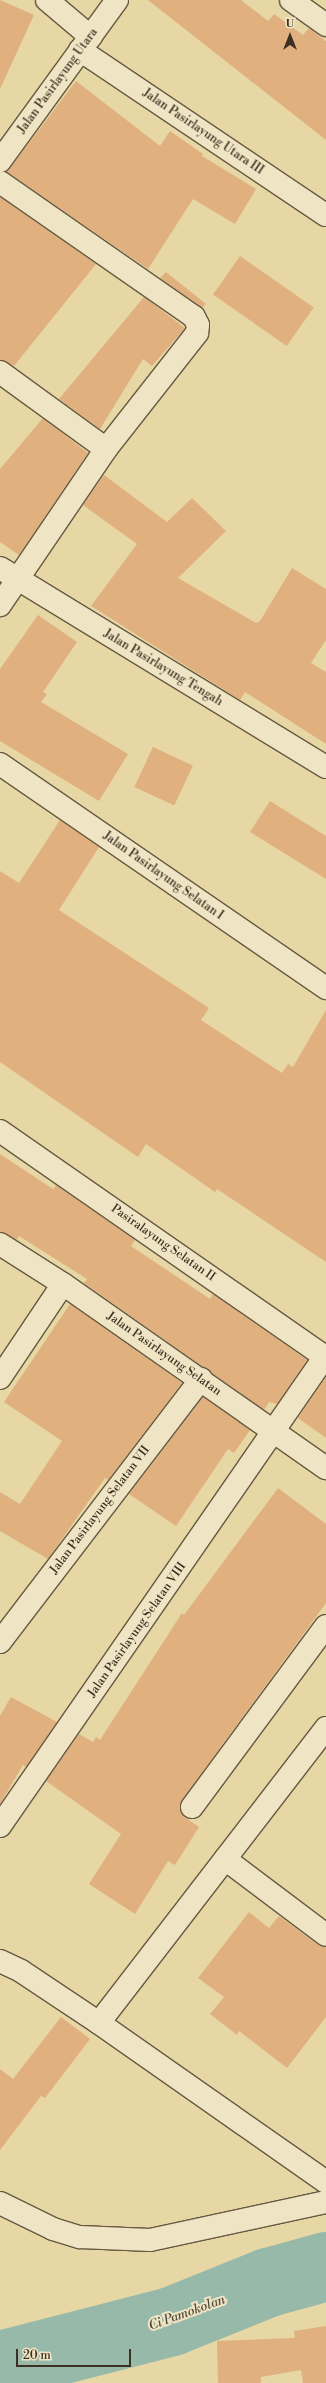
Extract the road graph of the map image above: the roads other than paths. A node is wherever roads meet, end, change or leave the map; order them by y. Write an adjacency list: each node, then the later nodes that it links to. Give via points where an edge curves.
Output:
1 (46, 0): 5 (street, Jalan Pasirlayung Utara III)
2 (117, 0): 5 (street, Jalan Pasirlayung Utara)
3 (291, 0): 4 (street)
4 (326, 25)
5 (86, 43): 6 (street, Jalan Pasirlayung Utara); 8 (street, Jalan Pasirlayung Utara III)
6 (0, 161)
7 (0, 182): 10 (street, via 194,317 198,325 197,333)
8 (326, 215)
9 (0, 372): 10 (street)
10 (106, 449): 11 (street)
11 (8, 573): 12 (street); 14 (street, Jalan Pasirlayung Tengah)
12 (0, 605)
13 (0, 764): 15 (street, Jalan Pasirlayung Selatan I)
14 (326, 767)
15 (326, 988)
16 (0, 1131): 19 (street, Pasiralayung Selatan II)
17 (0, 1244): 18 (street, Jalan Pasirlayung Selatan)
18 (63, 1284): 20 (street); 21 (street, Jalan Pasirlayung Selatan)
19 (325, 1356): 22 (street, Jalan Pasirlayung Selatan VIII)
20 (0, 1378)
21 (201, 1379): 22 (street, Jalan Pasirlayung Selatan); 25 (street, Jalan Pasirlayung Selatan VII)
22 (274, 1434): 23 (street, Jalan Pasirlayung Selatan); 28 (street, Jalan Pasirlayung Selatan VIII)
23 (326, 1468)
24 (326, 1626): 27 (street)
25 (0, 1642)
26 (326, 1728): 29 (street)
27 (192, 1807)
28 (0, 1826)
29 (226, 1859): 30 (street); 32 (street)
30 (326, 1936)
31 (0, 1961): 32 (street, via 21,1971)
32 (100, 2023): 33 (street)
33 (326, 2182)
34 (326, 2202): 35 (street, via 150,2240 80,2237 53,2229)
35 (0, 2203)

